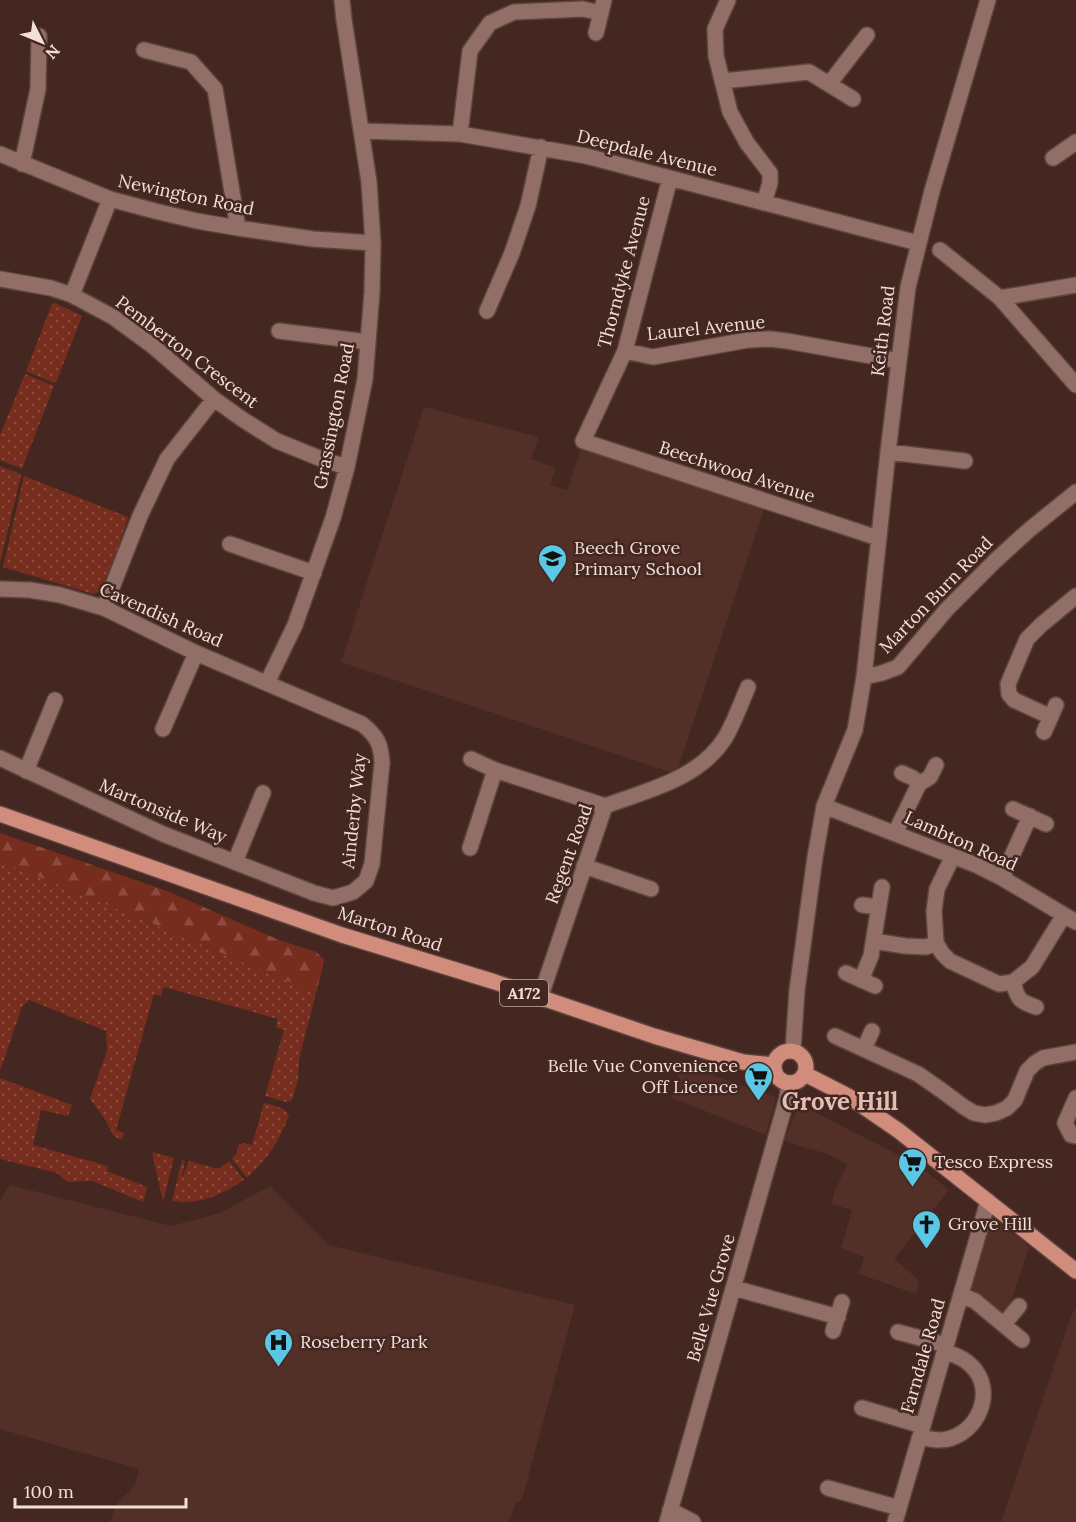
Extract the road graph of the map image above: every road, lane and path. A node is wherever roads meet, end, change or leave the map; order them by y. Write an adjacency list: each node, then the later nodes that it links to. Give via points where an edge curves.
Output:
1 (342, 0): 12 (street, Grassington Road)
2 (728, 0): 9 (street, via 715,29 716,56)
3 (988, 0): 24 (street, Keith Road)
4 (602, 6): 5 (street); 13 (street, via 514,12 490,23 470,51)
5 (596, 33)
6 (867, 35): 10 (street)
7 (38, 36): 18 (street, via 38,89)
8 (144, 50): 22 (street, via 191,62 215,89)
9 (723, 81): 10 (street, via 809,72); 21 (street, via 730,112 747,143 770,172)
10 (830, 84): 11 (street)
11 (853, 99)
12 (361, 131): 13 (street, Deepdale Avenue); 23 (street, Grassington Road)
13 (460, 134): 15 (street, Deepdale Avenue)
14 (1076, 142): 17 (street)
15 (541, 147): 19 (street, Deepdale Avenue); 30 (street, via 522,225)
16 (0, 154): 18 (street, Newington Road)
17 (1053, 158)
18 (22, 164): 20 (street, Newington Road)
19 (669, 178): 21 (street, Deepdale Avenue); 33 (street, Thorndyke Avenue)
20 (110, 200): 22 (street, Newington Road); 28 (street)
21 (764, 203): 24 (street, Deepdale Avenue)
22 (238, 228): 23 (street, Newington Road)
23 (373, 243): 32 (street, Grassington Road)
24 (918, 243): 34 (street, Keith Road)
25 (940, 250): 29 (street)
26 (0, 279): 28 (street, Pemberton Crescent)
27 (1076, 285): 29 (street)
28 (72, 295): 36 (street, Pemberton Crescent, via 113,317 154,347)
29 (1000, 297): 35 (street)
30 (487, 311)
31 (279, 332): 32 (street)
32 (368, 342): 40 (street, Grassington Road)
33 (625, 351): 34 (street, Laurel Avenue, via 653,357 770,339); 37 (street, Thorndyke Avenue)
34 (899, 361): 38 (street, Keith Road)
35 (1076, 385)
36 (214, 399): 40 (street, Pemberton Crescent, via 277,441); 47 (street, via 168,459 140,516)
37 (584, 441): 42 (street, Beechwood Avenue)
38 (888, 452): 39 (street); 42 (street, Keith Road)
39 (965, 461)
40 (347, 467): 44 (street, Grassington Road)
41 (1076, 492): 49 (street, Marton Burn Road, via 996,560 947,609 898,667)
42 (878, 538): 49 (street, Keith Road)
43 (230, 544): 44 (street)
44 (314, 573): 50 (street, Grassington Road)
45 (0, 589): 47 (street, Cavendish Road, via 60,595)
46 (1076, 596): 54 (street, via 1028,639 1008,684 1014,700 1053,711)
47 (104, 608): 48 (street, Cavendish Road)
48 (196, 653): 50 (street, Cavendish Road); 53 (street)
49 (864, 677): 64 (street, via 855,730)
50 (267, 683): 77 (street, Ainderby Way, via 362,724 373,733 381,748 372,864 366,881 353,892 333,898)
51 (748, 687): 63 (street, Regent Road, via 724,738 703,764 677,779)
52 (55, 700): 59 (street)
53 (164, 729)
54 (1044, 732)
55 (0, 758): 59 (street, Martonside Way)
56 (471, 759): 58 (street)
57 (936, 765): 61 (street, via 930,777)
58 (495, 770): 63 (street); 70 (street)
59 (26, 771): 72 (street, Martonside Way, via 163,834)
60 (902, 773): 61 (street)
61 (918, 784): 69 (street)
62 (263, 793): 72 (street)
63 (605, 806): 73 (street, Regent Road)
64 (824, 806): 69 (street, Lambton Road); 92 (street, via 797,990)
65 (1013, 809): 67 (street)
66 (0, 813): 87 (main road, Marton Road / A172, via 342,935)
67 (1030, 816): 68 (street); 74 (street)
68 (1046, 824)
69 (895, 833): 71 (street, Lambton Road)
70 (470, 848)
71 (953, 856): 74 (street, Lambton Road); 82 (street, via 937,889)
72 (235, 862): 77 (street, Martonside Way)
73 (584, 866): 76 (street); 87 (street, Regent Road)
74 (1002, 878): 80 (street, Lambton Road)
75 (882, 887): 79 (street)
76 (651, 889)
77 (314, 893)
78 (862, 905): 79 (street)
79 (878, 907): 81 (street)
80 (1070, 918): 85 (street, via 1032,967)
81 (874, 941): 82 (street, via 926,947); 84 (street)
82 (936, 943): 85 (street, via 950,961 999,984)
83 (846, 973): 84 (street)
84 (861, 980): 86 (street)
85 (1013, 982): 88 (street, via 1022,1002)
86 (875, 986)
87 (540, 998): 94 (main road, Marton Road / A172, via 664,1040 743,1062)
88 (1036, 1007)
89 (872, 1031): 91 (street)
90 (835, 1036): 91 (street)
91 (864, 1049): 93 (street, via 918,1074 964,1107 985,1115 1007,1108 1015,1100 1035,1063)
92 (793, 1050): 94 (main road, via 782,1052); 95 (main road, via 805,1059)
93 (1076, 1052)
94 (774, 1065): 96 (main road, via 779,1079)
95 (805, 1074): 96 (main road); 99 (main road, via 848,1096 899,1131)
96 (789, 1083): 101 (street, Belle Vue Grove)
97 (1076, 1098): 98 (street, via 1065,1123 1071,1135)
98 (1076, 1136)
99 (988, 1201): 100 (main road); 102 (street, Farndale Road)
100 (1076, 1271)
101 (734, 1288): 103 (street, via 836,1324); 113 (street, Belle Vue Grove)
102 (961, 1295): 105 (street); 108 (street, Farndale Road)
103 (842, 1302)
104 (1019, 1306): 105 (street)
105 (1004, 1324): 107 (street)
106 (898, 1332): 108 (street)
107 (1022, 1340)
108 (946, 1348): 110 (street, Farndale Road); 110 (street, via 975,1371 982,1386 982,1404 971,1426 957,1436 940,1440)
109 (862, 1408): 110 (street)
110 (922, 1431): 112 (street, Farndale Road)
111 (828, 1488): 112 (street)
112 (897, 1515)
113 (669, 1516): 114 (street)
114 (693, 1522)

